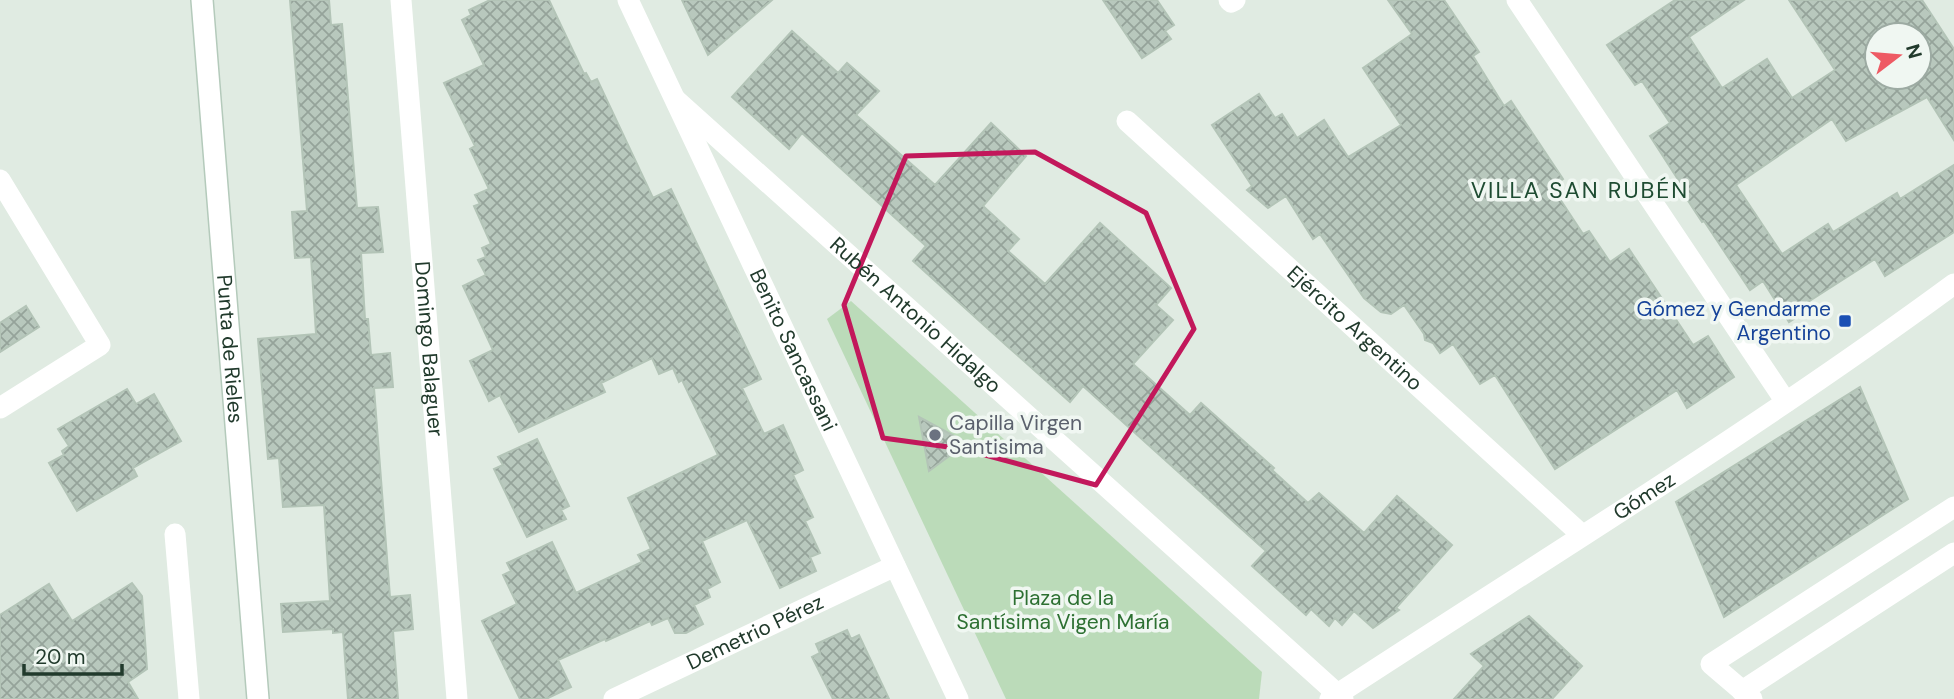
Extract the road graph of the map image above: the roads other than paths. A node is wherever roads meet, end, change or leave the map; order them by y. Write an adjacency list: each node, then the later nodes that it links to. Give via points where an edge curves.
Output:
1 (202, 0): 21 (street, Punta de Rieles)
2 (401, 0): 22 (street, Domingo Balaguer)
3 (628, 0): 7 (street, Benito Sancassani)
4 (1229, 0): 5 (street)
5 (1235, 0)
6 (1517, 0): 11 (street)
7 (676, 100): 17 (street, Benito Sancassani); 19 (street, Rubén Antonio Hidalgo)
8 (1127, 121): 15 (street, Ejército Argentino)
9 (0, 180): 12 (street, via 100,345)
10 (1954, 284): 11 (street, Gómez)
11 (1786, 402): 15 (street, Gómez)
12 (0, 408)
13 (1954, 507): 18 (street, via 1712,664)
14 (175, 534): 20 (street)
15 (1581, 535): 19 (street, Gómez)
16 (1954, 553): 18 (street)
17 (895, 566): 23 (street, Demetrio Pérez); 24 (street, Benito Sancassani)
18 (1747, 695)
19 (1337, 697)
20 (189, 699)
21 (258, 699)
22 (457, 699)
23 (614, 699)
24 (958, 699)

